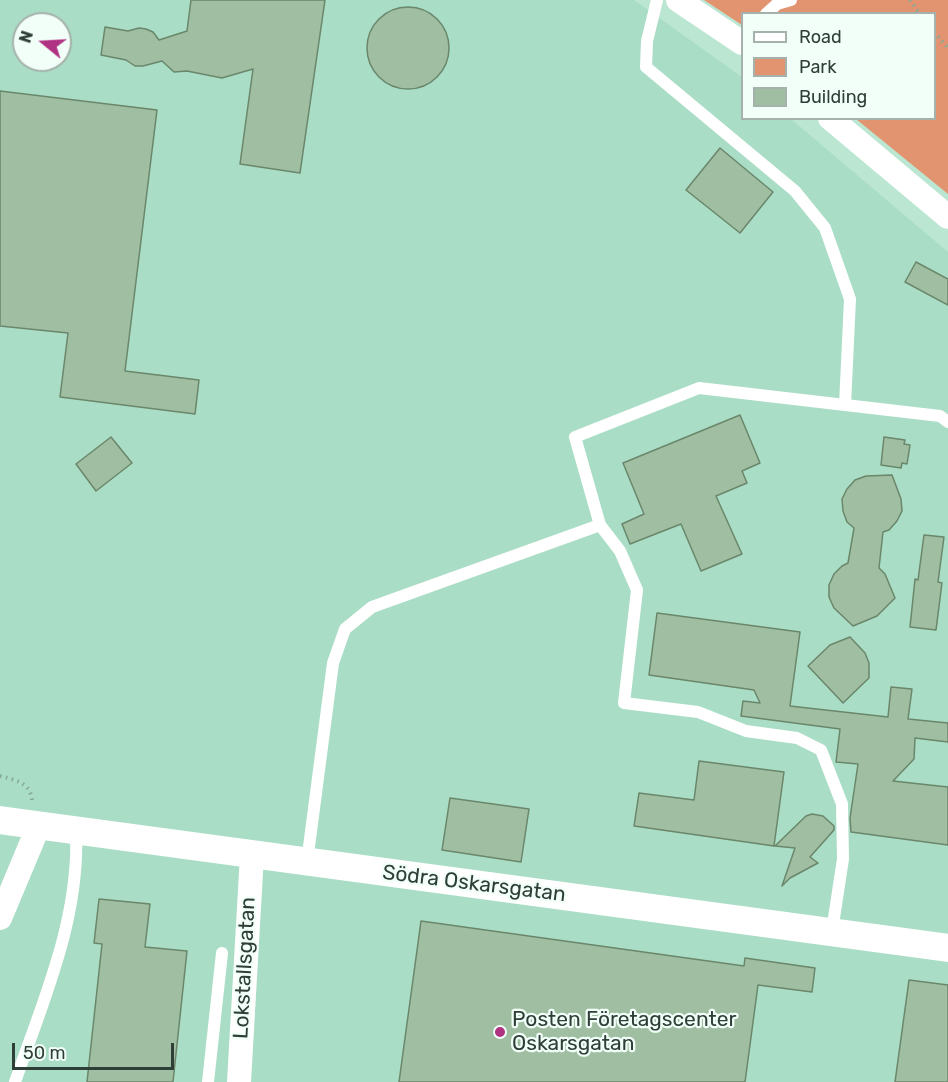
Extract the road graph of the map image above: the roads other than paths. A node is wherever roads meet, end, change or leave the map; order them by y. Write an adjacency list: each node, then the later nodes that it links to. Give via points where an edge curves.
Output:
1 (657, 0): 8 (lane, via 647,41 646,67 795,191 825,228 850,299)
2 (678, 0): 5 (street)
3 (791, 0): 4 (lane)
4 (768, 12)
5 (740, 37)
6 (832, 120): 7 (street)
7 (948, 217)
8 (845, 405): 9 (lane, via 940,416); 10 (lane, via 699,388 575,437)
9 (948, 422)
10 (600, 525): 15 (lane, via 372,607 345,629 333,663); 17 (lane, via 620,551 637,590 624,703 698,712 746,731 797,738 820,750 842,804 843,859)
11 (0, 820): 12 (street, Södra Oskarsgatan)
12 (34, 825): 13 (street, Södra Oskarsgatan); 16 (street)
13 (76, 831): 14 (street, Södra Oskarsgatan); 20 (lane, via 77,857 65,934)
14 (252, 855): 15 (street, Södra Oskarsgatan); 22 (street, Lokstallsgatan)
15 (306, 862): 17 (street, Södra Oskarsgatan)
16 (0, 918)
17 (832, 931): 18 (street, Södra Oskarsgatan)
18 (948, 948)
19 (222, 953): 21 (lane)
20 (15, 1082)
21 (208, 1082)
22 (239, 1082)

